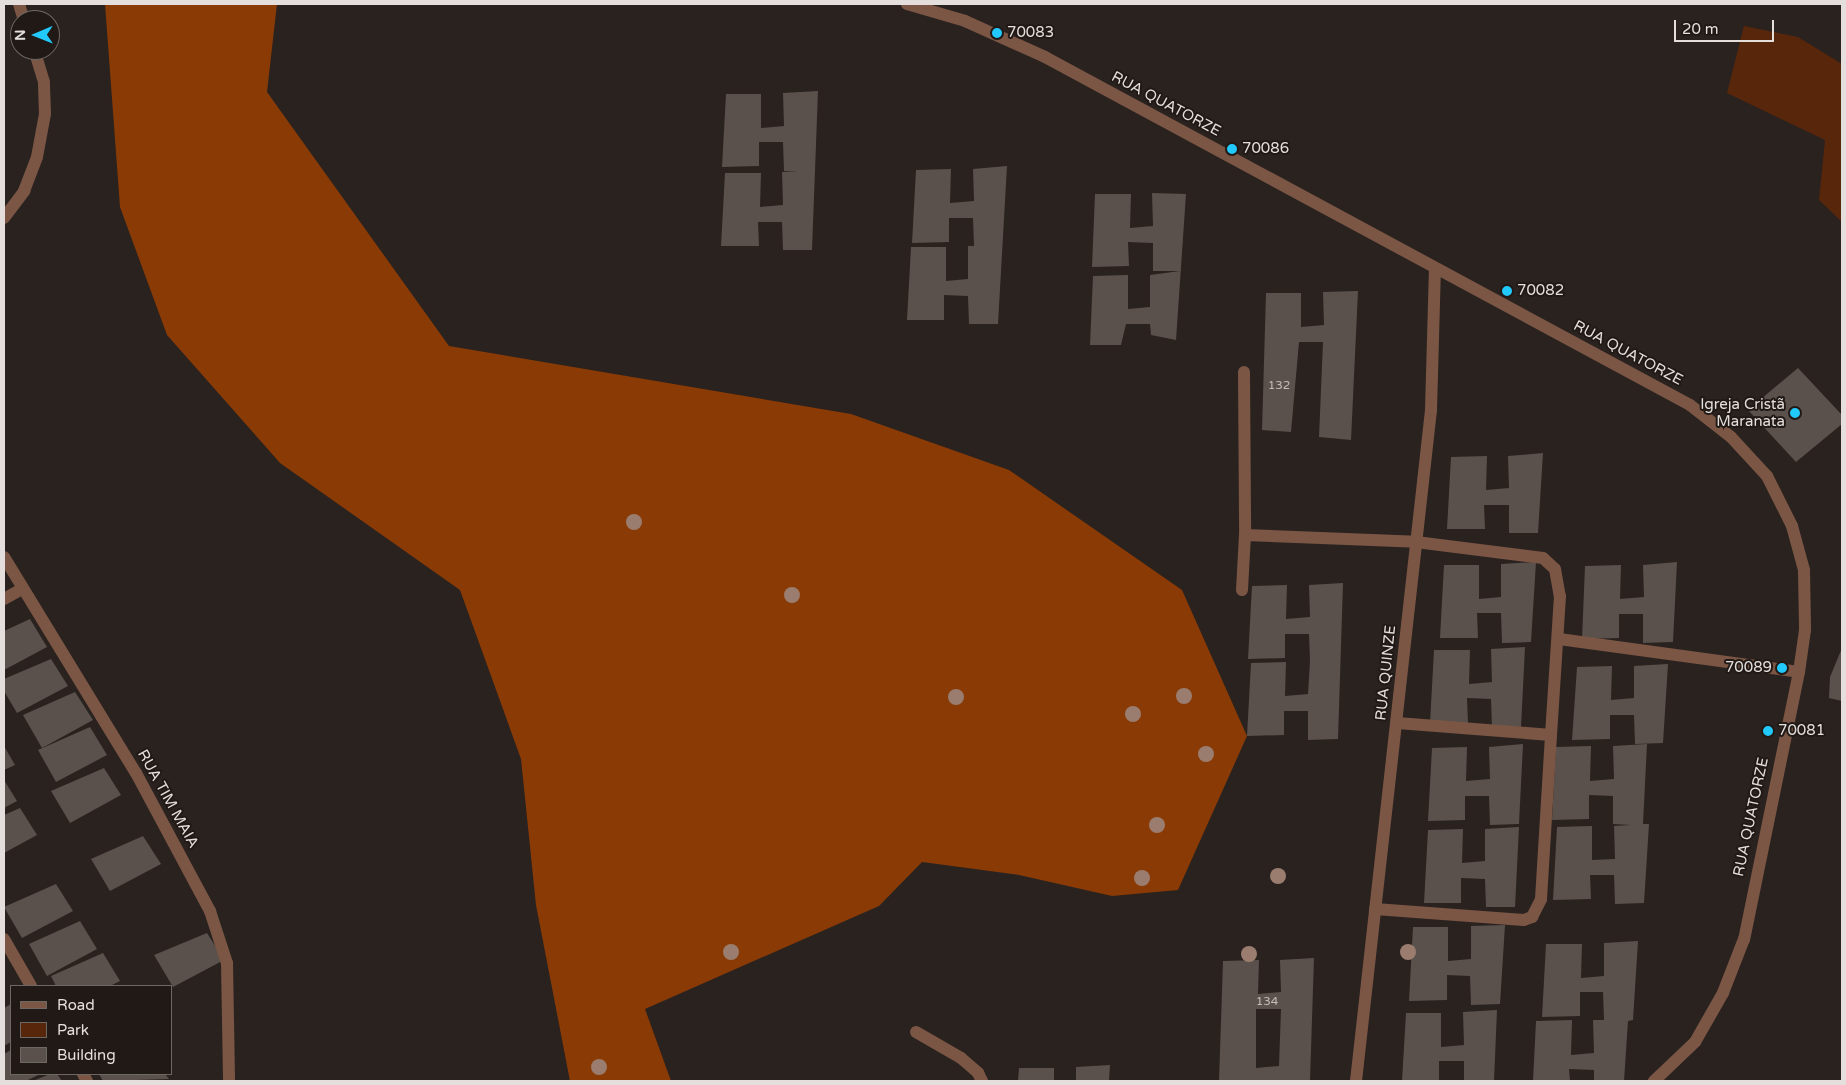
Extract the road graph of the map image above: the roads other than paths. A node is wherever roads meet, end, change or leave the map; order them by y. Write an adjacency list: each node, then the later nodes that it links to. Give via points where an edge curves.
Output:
1 (907, 4): 4 (street, RUA QUATORZE, via 965,21 1045,57)
2 (37, 60): 3 (street, via 44,82 45,114 37,157 24,191)
3 (4, 218)
4 (1435, 268): 7 (street, RUA QUINZE, via 1430,410); 13 (street, RUA QUATORZE, via 1690,405 1731,437 1766,476 1792,526 1804,570 1805,630)
5 (1244, 372): 6 (street)
6 (1244, 535): 7 (street); 10 (street)
7 (1416, 542): 12 (street, via 1543,558 1555,570 1559,583); 14 (street, RUA QUINZE)
8 (4, 557): 9 (street, RUA TIM MAIA)
9 (22, 588): 11 (street); 20 (street, RUA TIM MAIA, via 136,773 210,911 227,963)
10 (1242, 590)
11 (4, 599)
12 (1558, 640): 13 (street); 15 (street)
13 (1799, 672): 23 (street, RUA QUATORZE, via 1744,938 1723,993 1694,1042)
14 (1397, 723): 15 (street); 16 (street, RUA QUINZE)
15 (1551, 735): 16 (street, via 1541,898 1532,917 1524,920)
16 (1375, 909): 22 (street, RUA QUINZE)
17 (4, 939): 18 (street)
18 (31, 985)
19 (916, 1032): 21 (street, via 961,1058)
20 (229, 1081)
21 (982, 1081)
22 (1356, 1081)
23 (1654, 1081)

